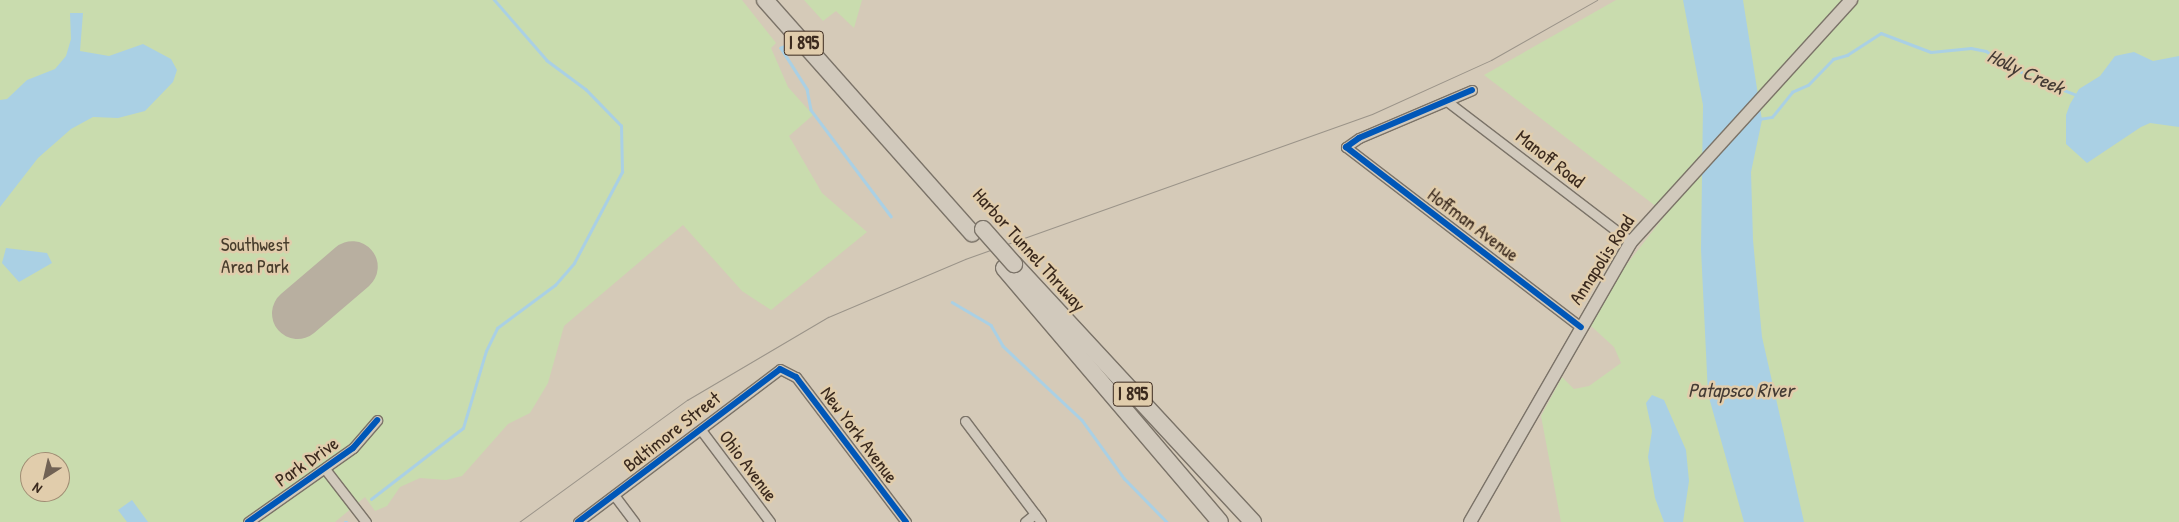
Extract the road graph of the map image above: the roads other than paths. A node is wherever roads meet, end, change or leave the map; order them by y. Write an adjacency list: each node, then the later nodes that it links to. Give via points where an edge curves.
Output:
1 (765, 0): 4 (highway, Harbor Tunnel Thruway / I 895)
2 (779, 0): 4 (highway, Harbor Tunnel Thruway / I 895)
3 (1852, 0): 7 (main road, Annapolis Road)
4 (847, 83): 8 (highway, Harbor Tunnel Thruway / I 895, bridge)
5 (1472, 90): 6 (street)
6 (1448, 102): 7 (street, Manoff Road); 9 (street, Hoffman Avenue, via 1359,138 1346,147)
7 (1631, 242): 9 (main road, Annapolis Road)
8 (1009, 266): 25 (highway, Harbor Tunnel Thruway / I 895); 26 (highway, Harbor Tunnel Thruway / I 895)
9 (1581, 327): 27 (main road, Annapolis Road)
10 (785, 370): 13 (street, Baltimore Street, via 769,374); 22 (street, New York Avenue, via 796,377)
11 (377, 420): 14 (street, Park Drive, via 365,437)
12 (964, 421): 16 (street)
13 (700, 430): 15 (street, Baltimore Street); 21 (street, Ohio Avenue)
14 (325, 469): 17 (street, Park Drive); 18 (street, Park Drive)
15 (614, 495): 19 (street, Baltimore Street); 20 (street)
16 (1035, 514): 23 (street); 24 (street)
17 (248, 522)
18 (366, 522)
19 (578, 522)
20 (634, 522)
21 (770, 522)
22 (906, 522)
23 (1025, 522)
24 (1041, 522)
25 (1220, 522)
26 (1253, 522)
27 (1470, 522)

